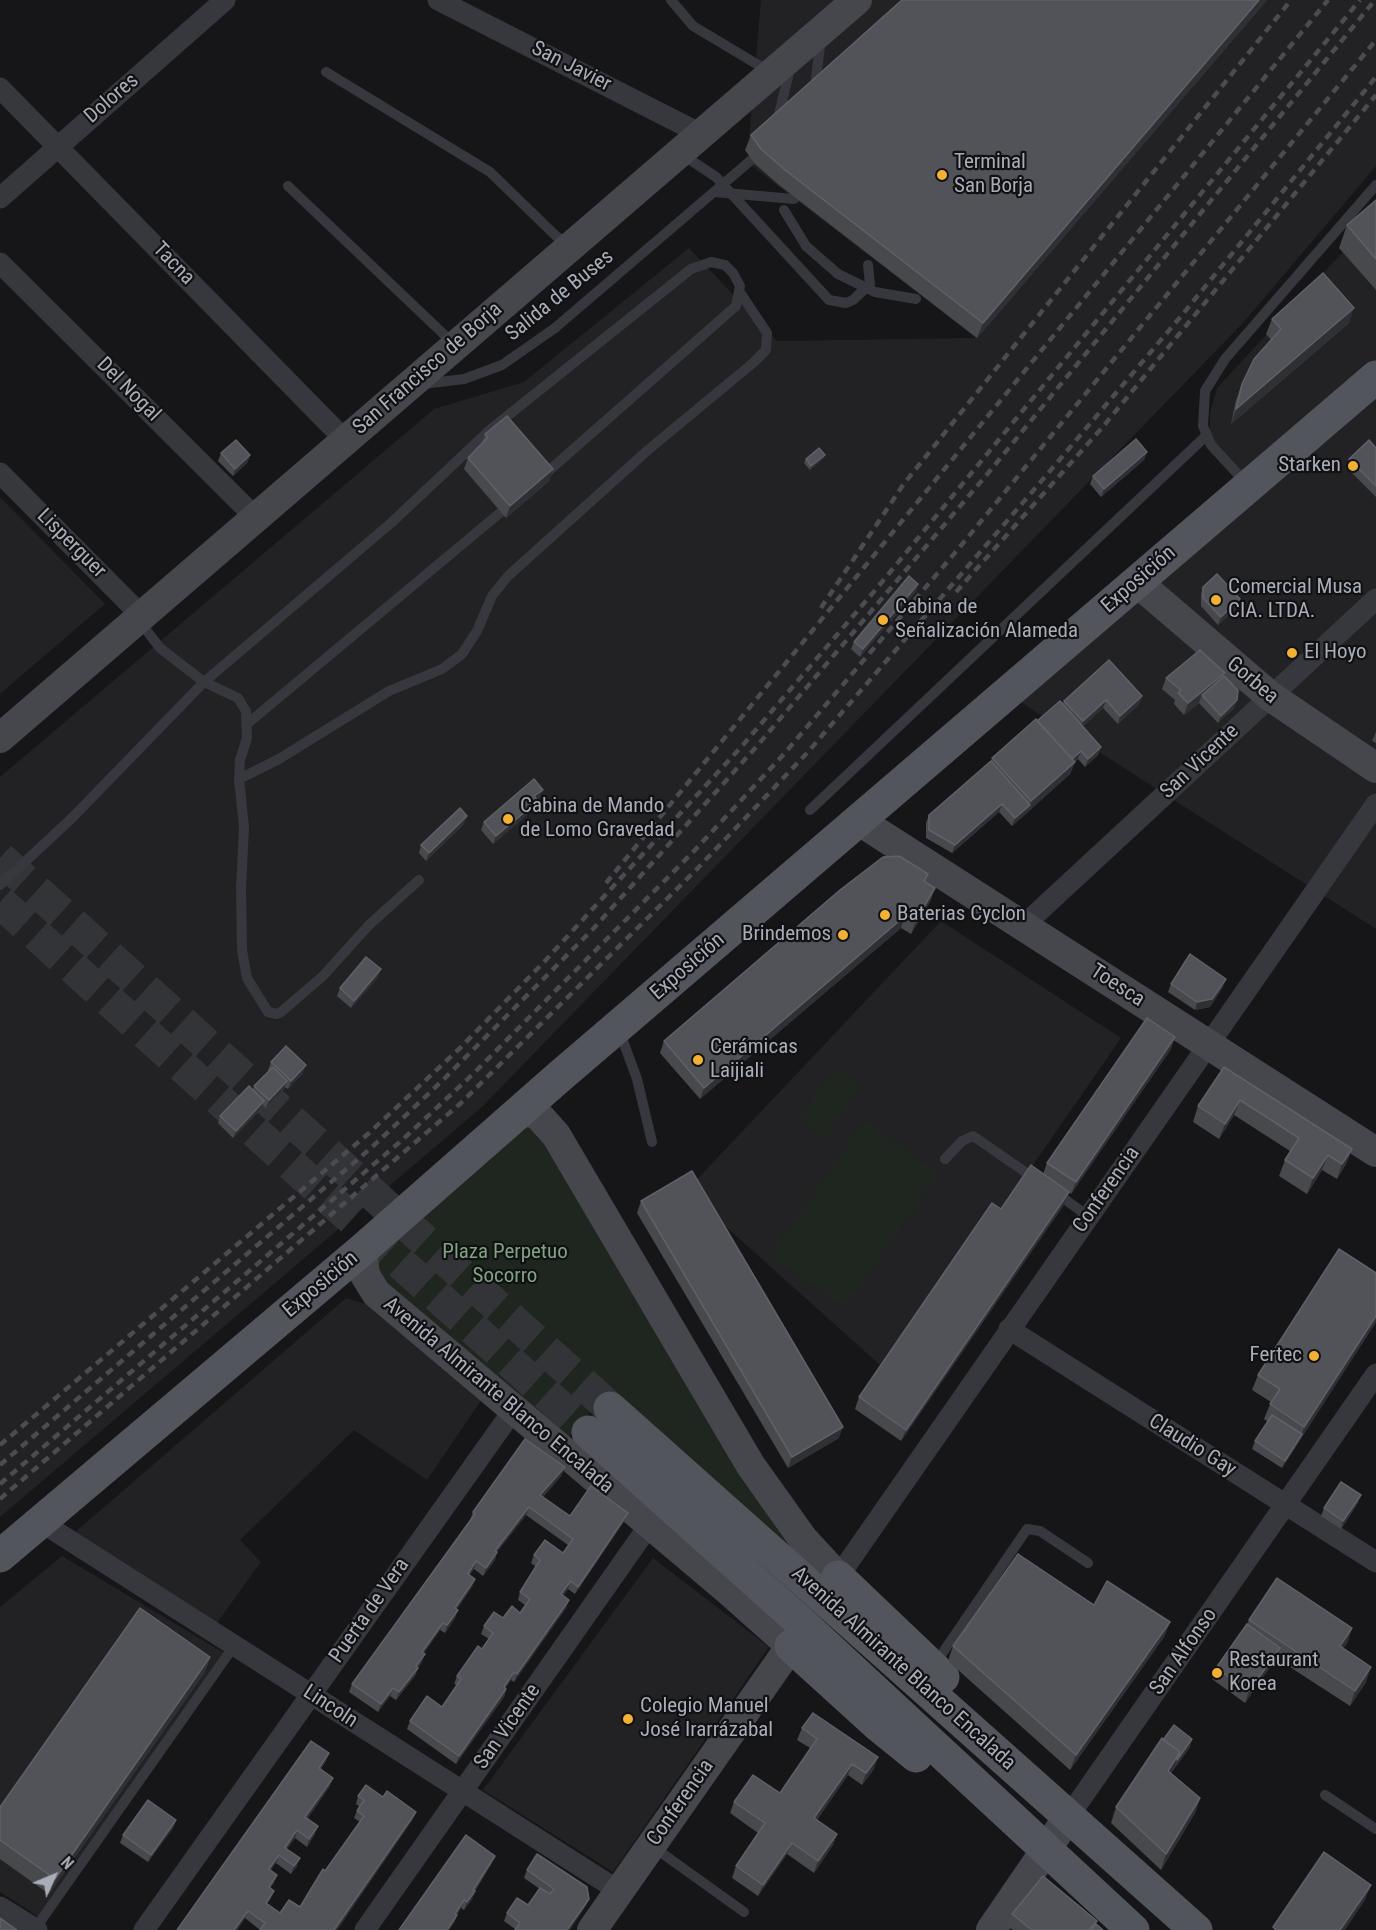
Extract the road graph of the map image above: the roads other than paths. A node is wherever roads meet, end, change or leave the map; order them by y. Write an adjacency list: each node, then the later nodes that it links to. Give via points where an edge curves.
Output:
1 (225, 0): 12 (street, Dolores)
2 (438, 0): 11 (street, San Javier)
3 (671, 0): 6 (lane, via 693,26)
4 (857, 0): 5 (street, San Francisco de Borja)
5 (823, 30): 6 (street, San Francisco de Borja); 8 (lane)
6 (783, 65): 10 (lane); 11 (street, San Francisco de Borja)
7 (326, 72): 20 (lane, via 490,172 556,236)
8 (816, 78)
9 (0, 88): 12 (street, Tacna)
10 (777, 123)
11 (692, 144): 20 (street, San Francisco de Borja); 22 (lane, via 716,177 829,300 853,300 870,284)
12 (58, 147): 17 (street, Dolores); 29 (street, Tacna)
13 (750, 160): 16 (lane, Salida de Buses, bridge)
14 (1376, 184): 28 (lane, via 1214,374 1202,407)
15 (288, 186): 25 (lane)
16 (714, 192): 18 (lane, bridge); 27 (lane, Salida de Buses, bridge, via 555,328 502,365 464,379)
17 (0, 198)
18 (794, 199)
19 (784, 210): 24 (lane, bridge, via 806,246 837,274 875,292)
20 (572, 246): 25 (street, San Francisco de Borja)
21 (0, 263): 34 (street, Del Nogal)
22 (868, 265)
23 (741, 294): 31 (lane, via 731,310); 38 (lane, via 738,279 725,265 711,262 691,269 491,429 391,523); 43 (lane, via 767,333 766,350 508,576 492,596 477,632 462,654 442,669 389,691 279,759)
24 (916, 299)
25 (455, 345): 27 (street, San Francisco de Borja)
26 (1374, 382): 32 (main road, Exposición)
27 (409, 385): 29 (street, San Francisco de Borja)
28 (1207, 435): 32 (lane, via 1221,458); 45 (lane)
29 (345, 440): 34 (street, San Francisco de Borja)
30 (0, 473): 37 (street, Lisperguer)
31 (544, 475)
32 (1248, 486): 35 (main road, Exposición)
33 (501, 512): 40 (lane)
34 (255, 517): 37 (street, San Francisco de Borja)
35 (1137, 582): 39 (street, Gorbea); 46 (main road, Exposición)
36 (1376, 599): 39 (street, San Vicente)
37 (141, 615): 38 (lane, via 160,648); 41 (street, San Francisco de Borja)
38 (204, 682): 40 (lane, via 238,698 246,711); 48 (lane, via 72,818)
39 (1270, 696): 42 (street, Gorbea); 49 (street, San Vicente)
40 (247, 724): 43 (lane)
41 (6, 729)
42 (1376, 768)
43 (239, 778): 47 (lane, via 244,827 241,888 245,967 253,990 268,1012 281,1012)
44 (1376, 804): 51 (street, Conferencia)
45 (810, 810)
46 (858, 820): 49 (street, Toesca); 50 (main road, Exposición)
47 (419, 880)
48 (0, 885)
49 (1023, 926): 51 (street, Toesca)
50 (618, 1027): 52 (main road, Exposición); 53 (lane, via 637,1079)
51 (1210, 1046): 54 (street, Toesca); 56 (street, Conferencia)
52 (522, 1109): 57 (main road, Exposición); 69 (street, Avenida Almirante Blanco Encalada, via 539,1116 556,1135 751,1466 802,1539)
53 (652, 1142)
54 (1376, 1152)
55 (945, 1160): 56 (lane, via 962,1141 973,1136)
56 (1089, 1217): 58 (street, Conferencia)
57 (362, 1250): 61 (street, Avenida Almirante Blanco Encalada, via 365,1275 376,1293); 64 (main road, Exposición)
58 (1009, 1329): 63 (street, Claudio Gay); 69 (street, Conferencia)
59 (1376, 1374): 63 (street, San Alfonso)
60 (610, 1408): 74 (main road, Avenida Almirante Blanco Encalada)
61 (514, 1409): 65 (street, Avenida Almirante Blanco Encalada); 73 (street, Puerta de Vera)
62 (588, 1432): 77 (main road, Avenida Almirante Blanco Encalada, via 814,1635)
63 (1286, 1505): 67 (street, Claudio Gay); 78 (street, San Alfonso)
64 (40, 1522): 66 (main road, Exposición); 70 (street, Lincoln)
65 (650, 1524): 71 (street, Avenida Almirante Blanco Encalada); 75 (street, San Vicente)
66 (0, 1556)
67 (1376, 1562)
68 (1088, 1563): 72 (lane, via 1040,1531 1027,1529)
69 (838, 1576): 72 (main road)
70 (234, 1646): 73 (street, Lincoln); 85 (lane)
71 (791, 1646): 77 (main road, via 900,1744); 80 (street, Conferencia)
72 (933, 1666): 74 (main road, via 977,1716)
73 (311, 1694): 75 (street, Lincoln); 86 (street, Puerta de Vera)
74 (1008, 1762): 78 (main road, Avenida Almirante Blanco Encalada)
75 (463, 1791): 82 (street, Lincoln); 87 (street, San Vicente)
76 (1325, 1795): 79 (lane)
77 (987, 1798): 81 (main road, Avenida Almirante Blanco Encalada)
78 (1069, 1816): 81 (street, San Alfonso); 91 (main road, Avenida Almirante Blanco Encalada)
79 (1376, 1829)
80 (651, 1846): 82 (street, Conferencia); 84 (lane)
81 (1046, 1851): 89 (street, San Alfonso); 90 (main road, Avenida Almirante Blanco Encalada)
82 (619, 1891): 88 (street, Conferencia)
83 (0, 1907): 85 (street)
84 (744, 1912)
85 (36, 1930)
86 (144, 1930)
87 (365, 1930)
88 (592, 1930)
89 (991, 1930)
90 (1133, 1930)
91 (1196, 1930)

